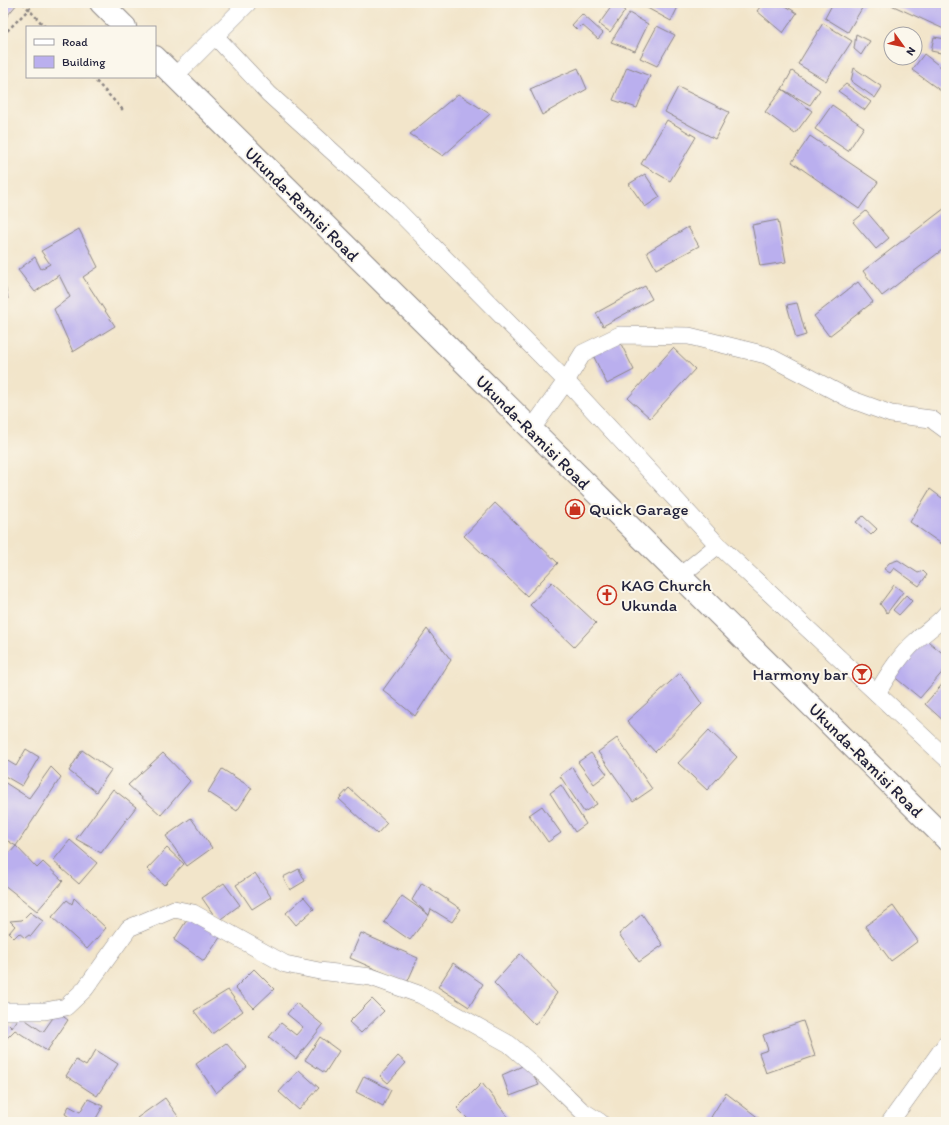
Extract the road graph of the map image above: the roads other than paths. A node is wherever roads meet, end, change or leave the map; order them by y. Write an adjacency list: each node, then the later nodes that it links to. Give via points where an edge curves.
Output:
1 (101, 3): 3 (highway)
2 (248, 3): 4 (street)
3 (124, 26)
4 (215, 36): 6 (street); 7 (street, via 269,94 397,210)
5 (156, 58): 6 (highway, Ukunda-Ramisi Road)
6 (174, 77): 8 (highway, Ukunda-Ramisi Road)
7 (566, 381): 8 (street); 9 (street, via 583,353 620,335 689,336 766,355 850,398 891,414 931,419); 10 (street)
8 (531, 430): 11 (highway, Ukunda-Ramisi Road)
9 (946, 430)
10 (718, 545): 11 (street); 13 (street)
11 (680, 576): 15 (highway, Ukunda-Ramisi Road)
12 (946, 614): 13 (street, via 938,624 915,641 893,667)
13 (877, 693): 14 (street)
14 (946, 758)
15 (946, 839)
16 (3, 1011): 18 (street, via 45,1011 66,1007 85,989 129,928 174,909 193,913 285,964 371,977 421,995 509,1044 581,1110)
17 (946, 1044): 19 (street)
18 (600, 1122)
19 (890, 1122)

